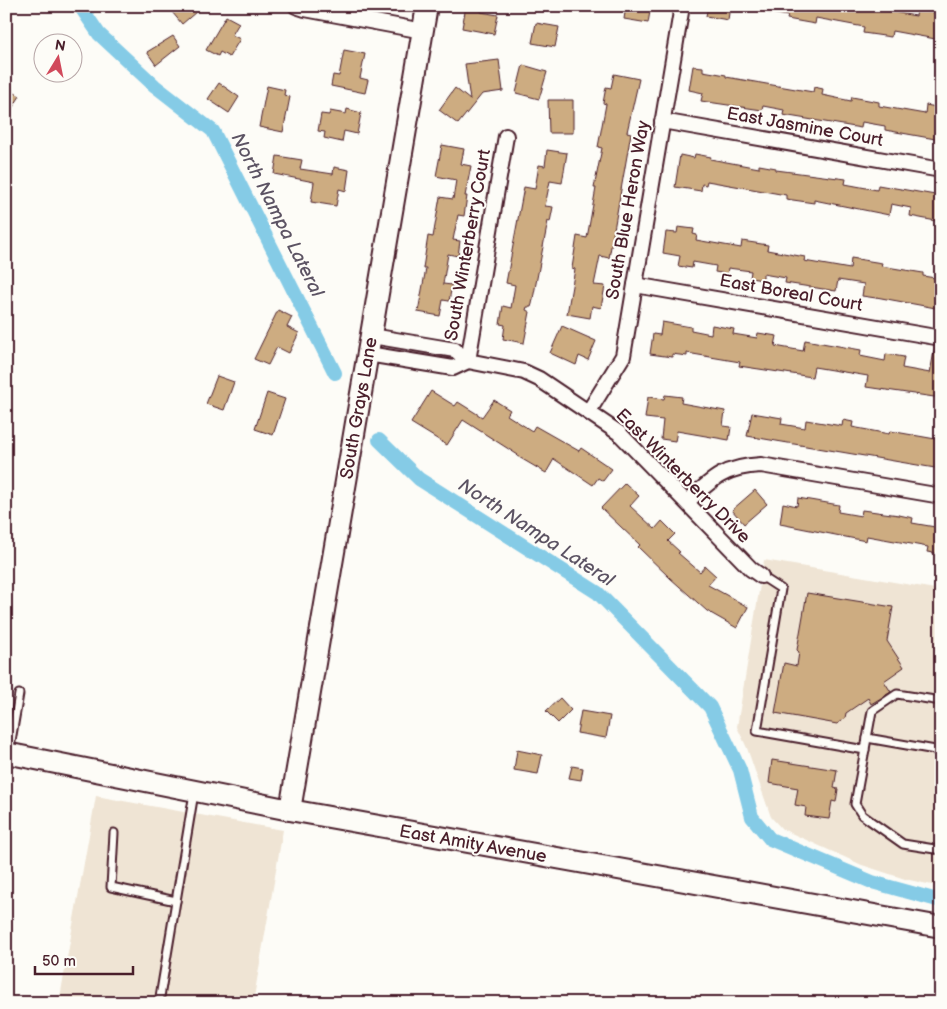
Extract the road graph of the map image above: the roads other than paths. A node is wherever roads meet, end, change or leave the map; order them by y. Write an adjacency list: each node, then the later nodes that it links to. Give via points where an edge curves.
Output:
1 (296, 6): 4 (street)
2 (427, 6): 4 (main road, South Grays Lane)
3 (682, 6): 5 (street, South Blue Heron Way)
4 (423, 31): 10 (main road, South Grays Lane)
5 (662, 121): 7 (street, East Jasmine Court); 8 (street, South Blue Heron Way)
6 (506, 136): 11 (street, South Winterberry Court)
7 (941, 170)
8 (635, 285): 9 (street, East Boreal Court); 12 (street, South Blue Heron Way, via 623,356)
9 (941, 338)
10 (370, 345): 11 (street, East Winterberry Drive, via 453,368); 23 (main road, South Grays Lane)
11 (468, 361): 12 (street, East Winterberry Drive, via 524,372)
12 (589, 411): 14 (street, East Winterberry Drive, via 619,433)
13 (941, 496): 14 (street, via 761,466 742,466 708,482)
14 (687, 502): 15 (street, East Winterberry Drive)
15 (761, 576): 19 (lane, via 781,589 757,731)
16 (19, 694): 21 (lane)
17 (941, 701): 18 (lane, via 897,694 872,711)
18 (867, 738): 19 (lane); 20 (lane)
19 (865, 750): 25 (lane, via 856,804 862,816 903,844)
20 (941, 750)
21 (8, 753): 22 (main road, East Amity Avenue)
22 (194, 791): 23 (main road, East Amity Avenue); 26 (lane)
23 (290, 810): 27 (main road, East Amity Avenue)
24 (114, 834): 26 (lane, via 111,887)
25 (941, 850)
26 (176, 901): 28 (lane)
27 (941, 927)
28 (159, 1003)

